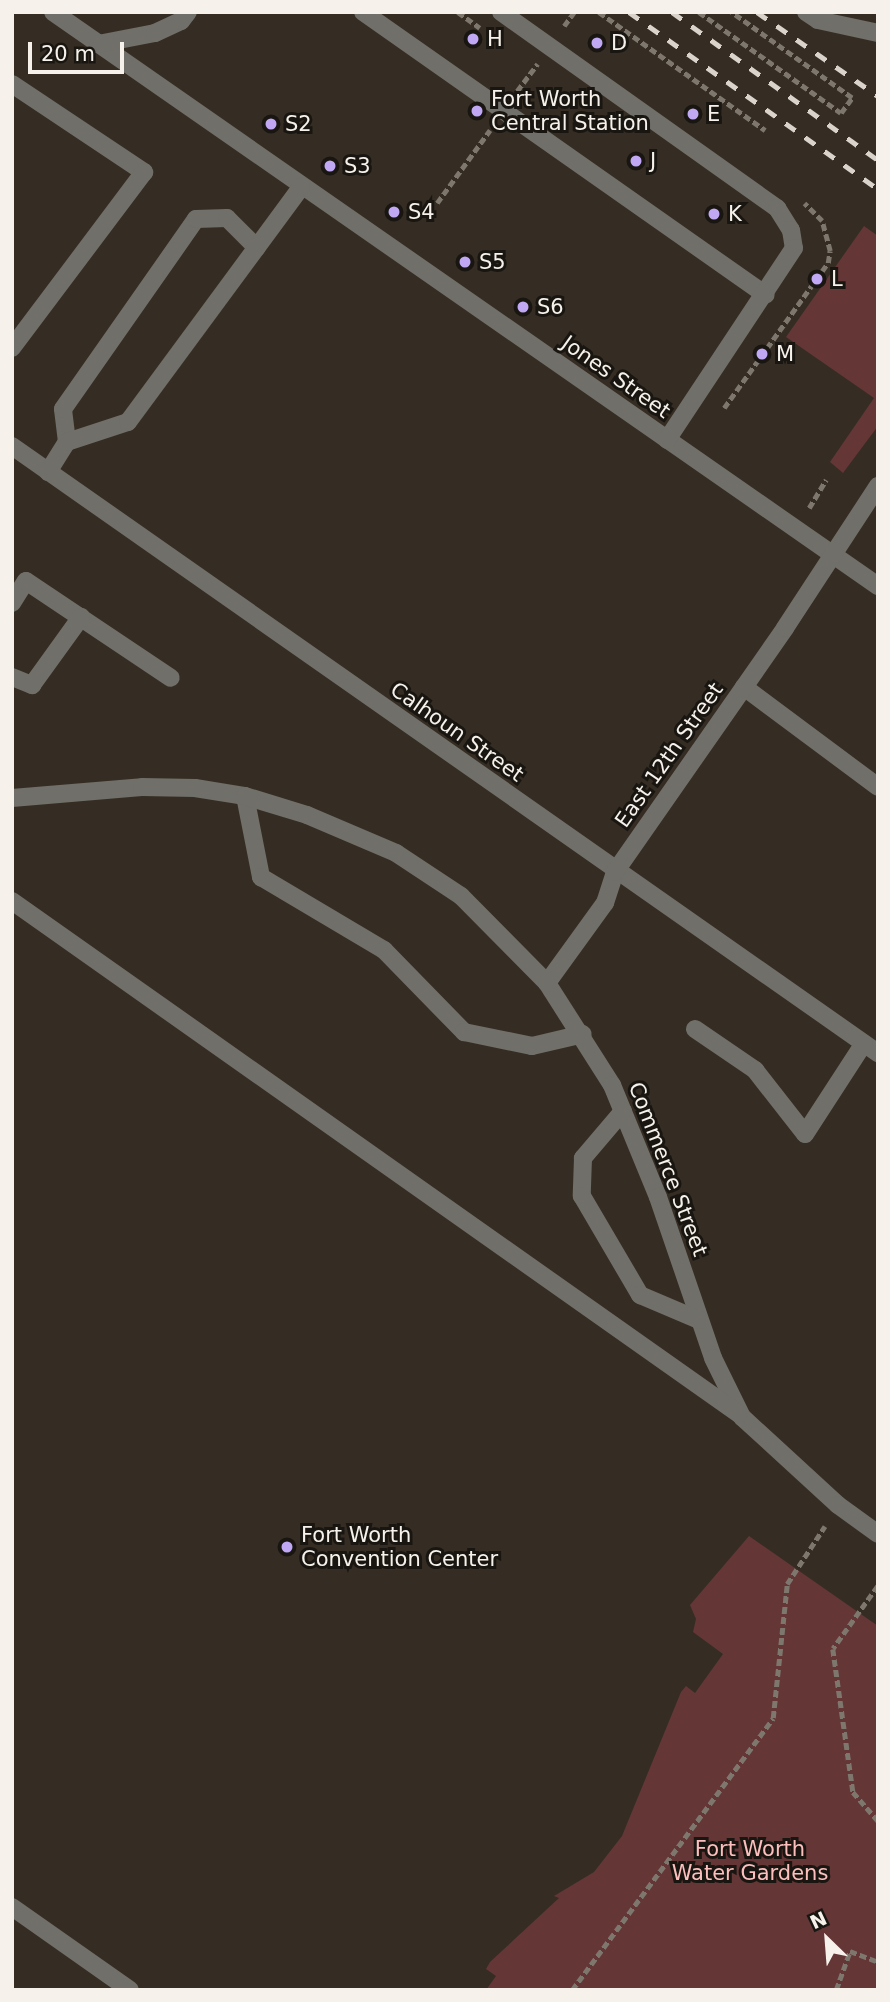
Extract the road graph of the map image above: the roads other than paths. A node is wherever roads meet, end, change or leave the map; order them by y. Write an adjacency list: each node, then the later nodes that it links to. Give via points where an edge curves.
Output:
1 (53, 12): 7 (street, Jones Street)
2 (188, 12): 7 (street, via 181,21 155,33)
3 (363, 12): 11 (street)
4 (502, 12): 11 (street, via 777,208 792,230 794,248)
5 (806, 12): 6 (street, via 818,20)
6 (878, 33)
7 (98, 44): 9 (street, Jones Street)
8 (12, 84): 12 (street, via 144,172)
9 (302, 186): 10 (street); 13 (street, Jones Street)
10 (257, 248): 14 (street, via 128,422); 14 (street, via 227,218 196,219 63,409)
11 (765, 295): 13 (street)
12 (12, 348)
13 (667, 440): 18 (street, Jones Street)
14 (67, 442): 16 (street)
15 (12, 446): 16 (street, Calhoun Street)
16 (48, 472): 28 (street, Calhoun Street)
17 (878, 486): 18 (street, East 12th Street)
18 (834, 555): 19 (street, Jones Street); 24 (street, East 12th Street)
19 (878, 586)
20 (12, 603): 21 (street, via 26,581)
21 (81, 618): 22 (street, via 32,685); 23 (street)
22 (12, 677)
23 (171, 678)
24 (744, 687): 25 (street); 28 (street, East 12th Street)
25 (878, 787)
26 (245, 796): 27 (street, Commerce Street, via 195,788 142,787); 30 (street, Commerce Street, via 307,815 396,853 461,896); 32 (street, via 261,877 384,950 464,1032 531,1046)
27 (12, 798)
28 (615, 872): 30 (street, East 12th Street, via 605,903); 33 (street, Calhoun Street)
29 (12, 901): 36 (street)
30 (547, 984): 32 (street, Commerce Street)
31 (695, 1029): 33 (street, via 755,1070 805,1134)
32 (583, 1034): 34 (street, Commerce Street)
33 (871, 1048)
34 (623, 1111): 35 (street, Commerce Street); 35 (street, via 583,1158 582,1196 640,1295)
35 (699, 1320): 36 (street, Commerce Street)
36 (742, 1416): 37 (street, Commerce Street, via 838,1505)
37 (878, 1534)
38 (12, 1907): 39 (street)
39 (130, 1990)

